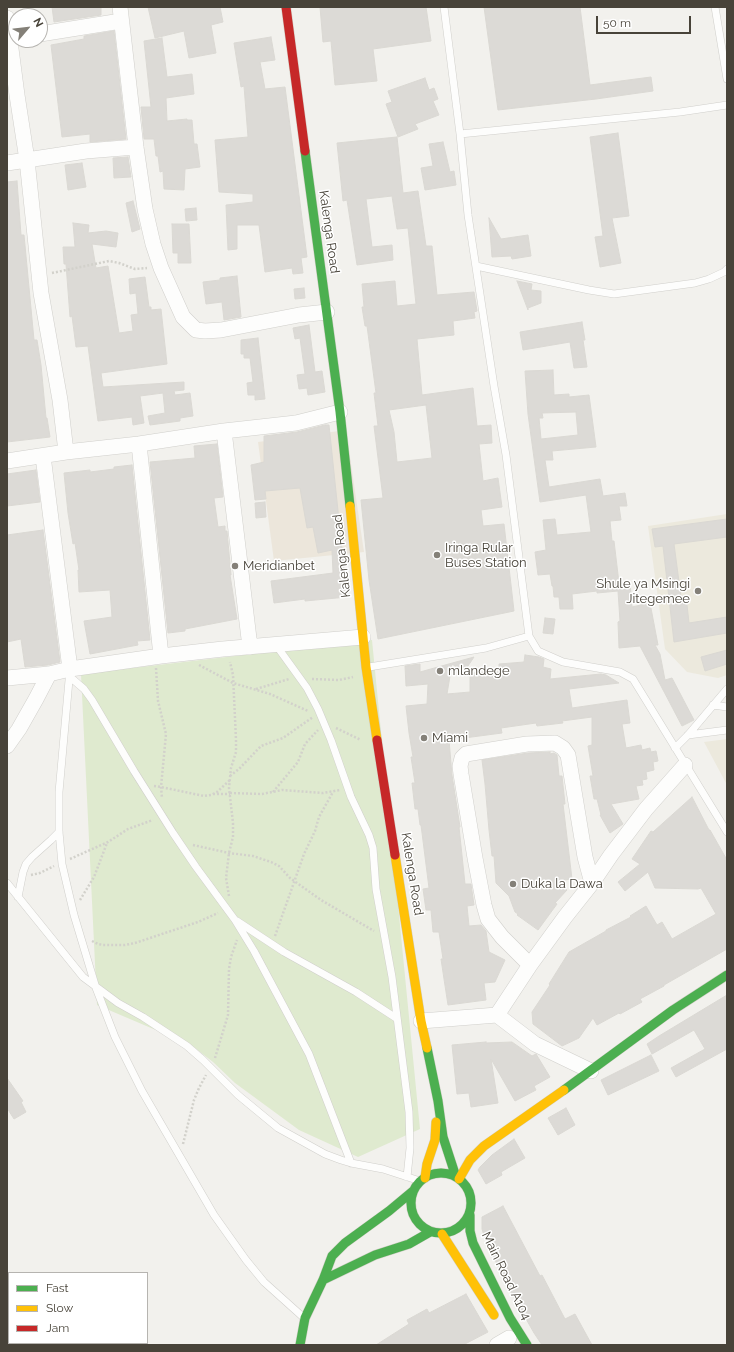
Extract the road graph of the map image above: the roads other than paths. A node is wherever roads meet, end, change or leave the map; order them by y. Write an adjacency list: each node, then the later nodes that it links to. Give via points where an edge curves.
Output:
1 (286, 7): 15 (main road, Kalenga Road)
2 (444, 7): 9 (lane)
3 (715, 7): 7 (lane)
4 (120, 14): 5 (street); 10 (street)
5 (48, 32)
6 (14, 48): 11 (street, via 17,95)
7 (727, 79)
8 (727, 105): 9 (lane)
9 (460, 134): 13 (lane)
10 (136, 147): 11 (street); 15 (street, via 153,244 183,317 196,330 221,330 271,319)
11 (27, 160): 12 (street); 19 (street, via 40,275)
12 (7, 164)
13 (476, 266): 14 (lane, via 614,294 695,283); 22 (lane, via 506,455)
14 (727, 269)
15 (327, 312): 16 (main road, Kalenga Road)
16 (340, 412): 17 (street, via 296,423); 23 (main road, Kalenga Road)
17 (224, 431): 18 (street); 25 (street)
18 (138, 444): 19 (street); 26 (street)
19 (66, 452): 20 (street)
20 (43, 456): 21 (street); 28 (street)
21 (7, 461)
22 (529, 636): 27 (lane, via 486,648); 37 (lane, via 538,651 563,662 620,672 633,679)
23 (363, 637): 24 (street); 27 (main road, Kalenga Road)
24 (276, 645): 25 (street); 49 (lane, via 300,678 318,710 369,835 392,976)
25 (250, 647): 26 (street)
26 (159, 656): 28 (street)
27 (366, 667): 50 (main road, Kalenga Road)
28 (69, 673): 29 (street); 39 (lane, via 59,792); 44 (lane, via 92,700 163,817)
29 (49, 674): 30 (street); 36 (street, via 19,730)
30 (7, 678)
31 (727, 689): 32 (lane)
32 (713, 705): 33 (lane); 35 (lane)
33 (727, 707)
34 (727, 730): 35 (lane)
35 (688, 735): 37 (lane)
36 (7, 746)
37 (675, 748): 38 (lane)
38 (685, 765): 40 (lane); 42 (street, via 646,809 611,854)
39 (59, 832): 43 (lane, via 26,864); 47 (lane, via 62,863 72,910)
40 (727, 832)
41 (7, 883): 43 (lane)
42 (592, 884): 45 (street); 45 (street, via 568,755 563,748 555,743 527,744 466,754 462,758 461,774 473,851 488,919)
43 (18, 897): 47 (lane, via 76,969)
44 (235, 920): 49 (lane); 53 (lane, via 309,1054)
45 (530, 965): 48 (street)
46 (727, 975): 51 (main road, via 673,1010)
47 (96, 988): 53 (lane, via 182,1042 238,1095 278,1128 325,1154); 62 (lane, via 115,1037 135,1078 214,1214 264,1282)
48 (497, 1015): 50 (street); 51 (street, via 535,1044)
49 (396, 1018): 54 (lane, via 409,1112 410,1148)
50 (421, 1021): 52 (main road, Kalenga Road)
51 (591, 1071): 55 (main road, via 476,1153)
52 (438, 1101): 55 (main road, Kalenga Road, via 443,1137); 56 (main road, Kalenga Road, via 435,1140)
53 (350, 1163): 54 (lane, via 383,1169)
54 (407, 1177): 56 (lane)
55 (458, 1178): 56 (main road, via 442,1172 430,1174); 58 (main road, via 470,1192)
56 (422, 1179): 57 (main road)
57 (413, 1191): 59 (main road, via 410,1203 413,1215 420,1225); 61 (main road, via 345,1243 332,1256)
58 (470, 1215): 60 (main road, via 459,1228); 65 (main road, Main Road A104, via 473,1243 510,1318)
59 (430, 1232): 60 (main road); 61 (main road, via 409,1244 375,1255)
60 (442, 1234): 63 (main road, Main Road A104)
61 (323, 1280): 62 (main road)
62 (305, 1318): 64 (main road)
63 (497, 1320)
64 (300, 1345)
65 (527, 1345)

